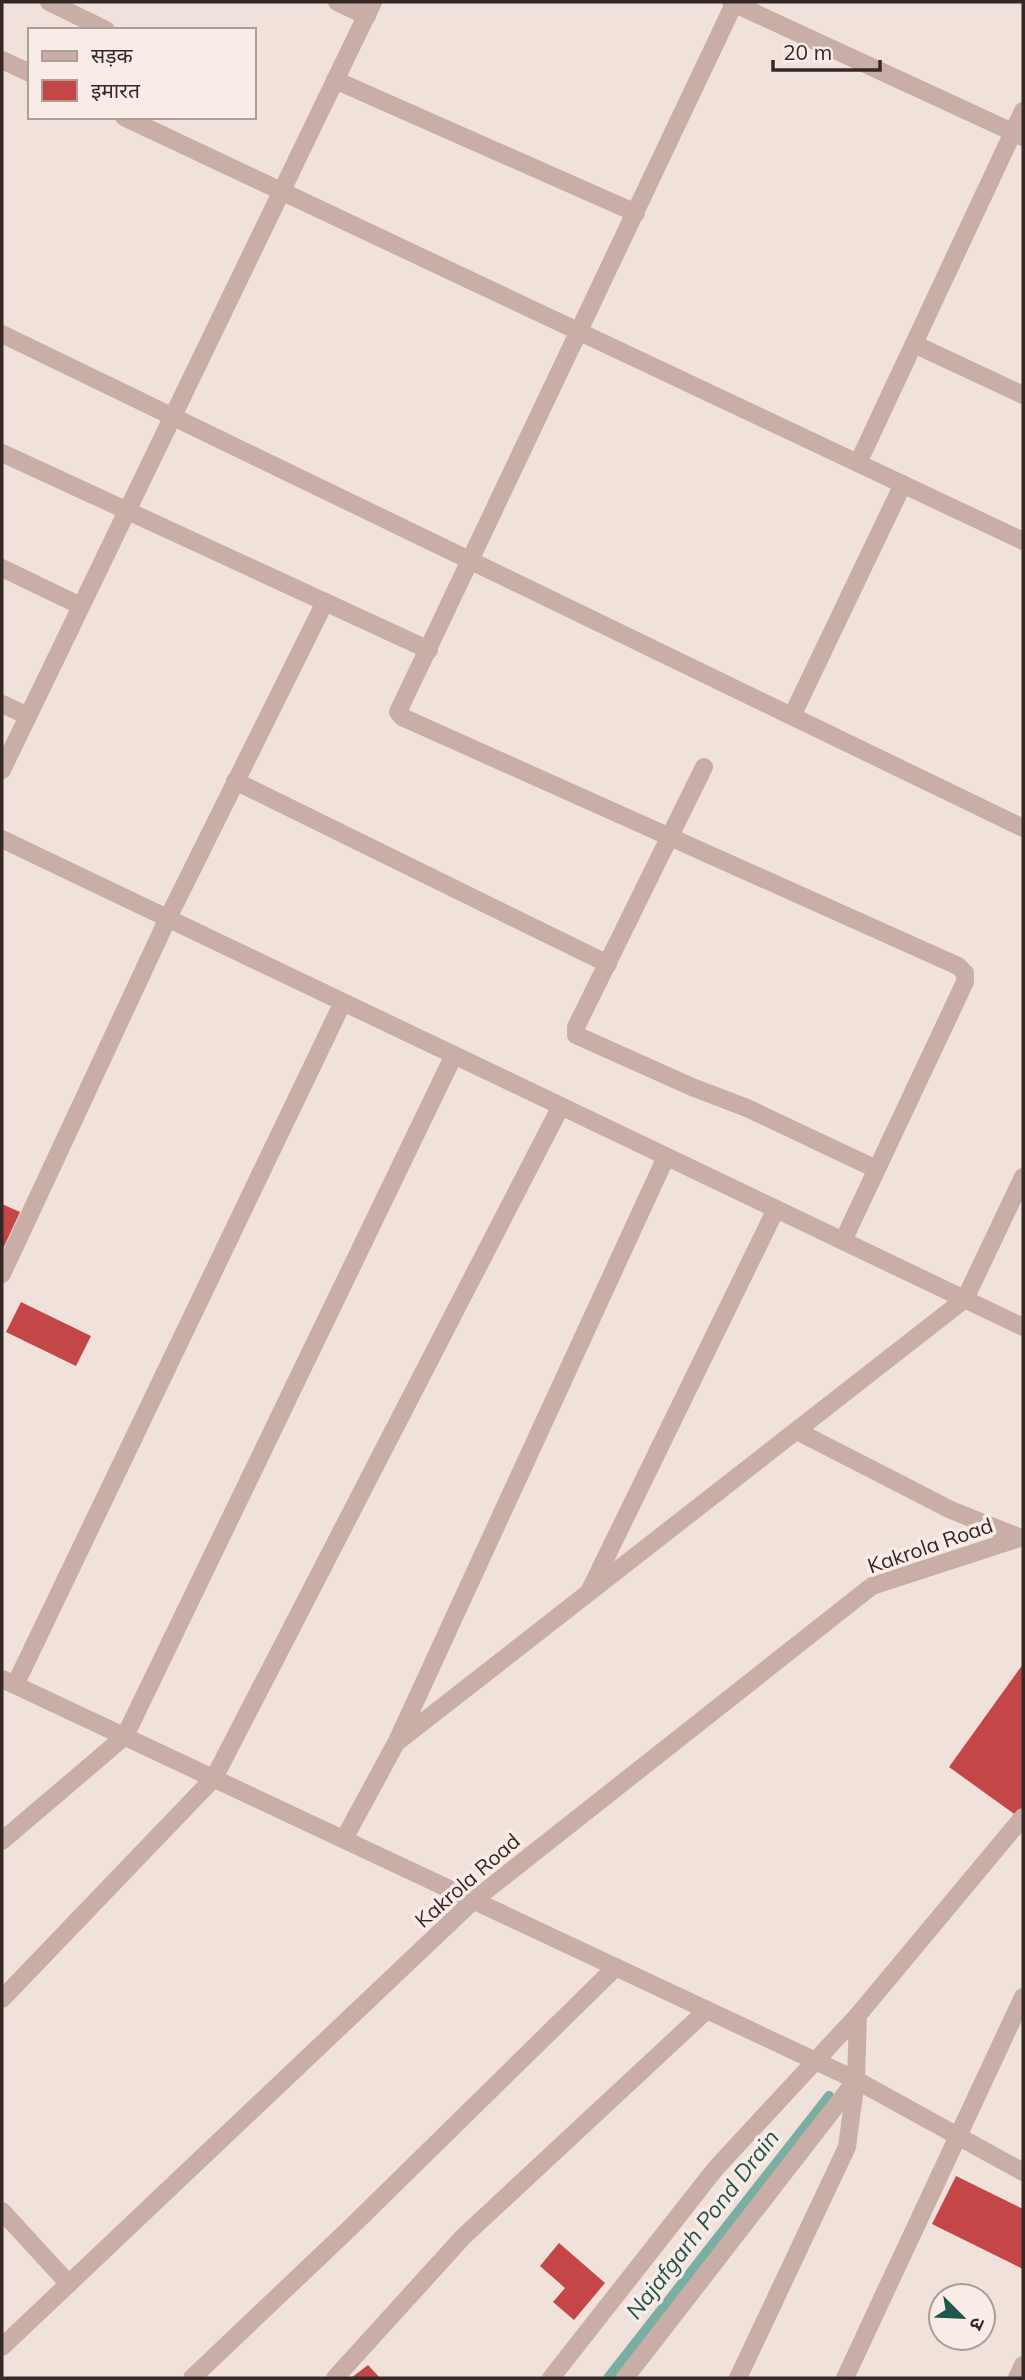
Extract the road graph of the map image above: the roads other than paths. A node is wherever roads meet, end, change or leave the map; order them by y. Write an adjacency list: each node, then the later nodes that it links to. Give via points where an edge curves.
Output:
1 (48, 2): 5 (street)
2 (337, 2): 4 (street)
3 (734, 2): 11 (street); 13 (street)
4 (370, 9): 8 (street)
5 (102, 28)
6 (2, 60): 7 (street)
7 (28, 72)
8 (335, 80): 12 (street); 13 (street)
9 (1023, 111): 11 (street)
10 (128, 119): 12 (street)
11 (1018, 135): 16 (street)
12 (281, 191): 14 (street); 18 (street)
13 (636, 212): 14 (street)
14 (579, 332): 20 (street); 24 (street)
15 (2, 334): 18 (street)
16 (914, 344): 17 (street); 20 (street)
17 (1023, 396)
18 (173, 417): 22 (street); 24 (street)
19 (2, 453): 22 (street)
20 (858, 463): 21 (street)
21 (903, 484): 23 (street); 31 (street)
22 (127, 511): 26 (street); 27 (street)
23 (1023, 541)
24 (471, 561): 28 (street); 31 (street)
25 (2, 568): 27 (street)
26 (324, 604): 28 (street); 34 (street)
27 (81, 606): 30 (street)
28 (429, 650): 36 (street, via 398,715)
29 (2, 704): 30 (street)
30 (27, 716): 33 (street)
31 (792, 716): 35 (street)
32 (704, 767): 36 (street)
33 (2, 770)
34 (235, 781): 38 (street); 39 (street)
35 (1023, 828)
36 (671, 838): 39 (street); 44 (street, via 965,973 965,982)
37 (2, 839): 38 (street)
38 (168, 918): 40 (street); 48 (street)
39 (608, 964): 44 (street, via 576,1027 579,1038 747,1108)
40 (344, 1002): 41 (street); 54 (street)
41 (454, 1055): 42 (street); 55 (street)
42 (561, 1107): 43 (street); 57 (street)
43 (666, 1157): 46 (street); 56 (street)
44 (876, 1169): 47 (street)
45 (1023, 1177): 49 (street)
46 (776, 1209): 47 (street); 53 (street)
47 (843, 1241): 49 (street)
48 (2, 1274)
49 (965, 1299): 50 (street); 51 (street)
50 (1023, 1327)
51 (797, 1431): 52 (street, via 951,1510); 53 (street)
52 (1022, 1538): 61 (street, Kakrola Road, via 867,1589)
53 (588, 1594): 56 (street)
54 (8, 1682): 55 (street)
55 (125, 1736): 57 (street); 60 (street)
56 (396, 1743): 59 (street)
57 (214, 1778): 59 (street); 64 (street)
58 (1023, 1817): 66 (street)
59 (344, 1839): 61 (street)
60 (2, 1841)
61 (474, 1899): 62 (street); 72 (street, Kakrola Road)
62 (616, 1967): 65 (street); 75 (street)
63 (1023, 1997): 69 (street)
64 (2, 1999)
65 (707, 2010): 67 (street); 76 (street, via 463,2237)
66 (858, 2015): 67 (street); 68 (street)
67 (815, 2061): 68 (street); 77 (street, via 716,2168)
68 (856, 2080): 69 (street); 78 (street); 79 (street, via 847,2147)
69 (957, 2136): 70 (street); 80 (street)
70 (1023, 2172)
71 (2, 2211): 72 (street)
72 (69, 2284): 73 (street, Kakrola Road)
73 (2, 2347)
74 (1023, 2365): 81 (street)
75 (192, 2378)
76 (335, 2378)
77 (551, 2378)
78 (625, 2378)
79 (738, 2378)
80 (845, 2378)
81 (1017, 2378)

